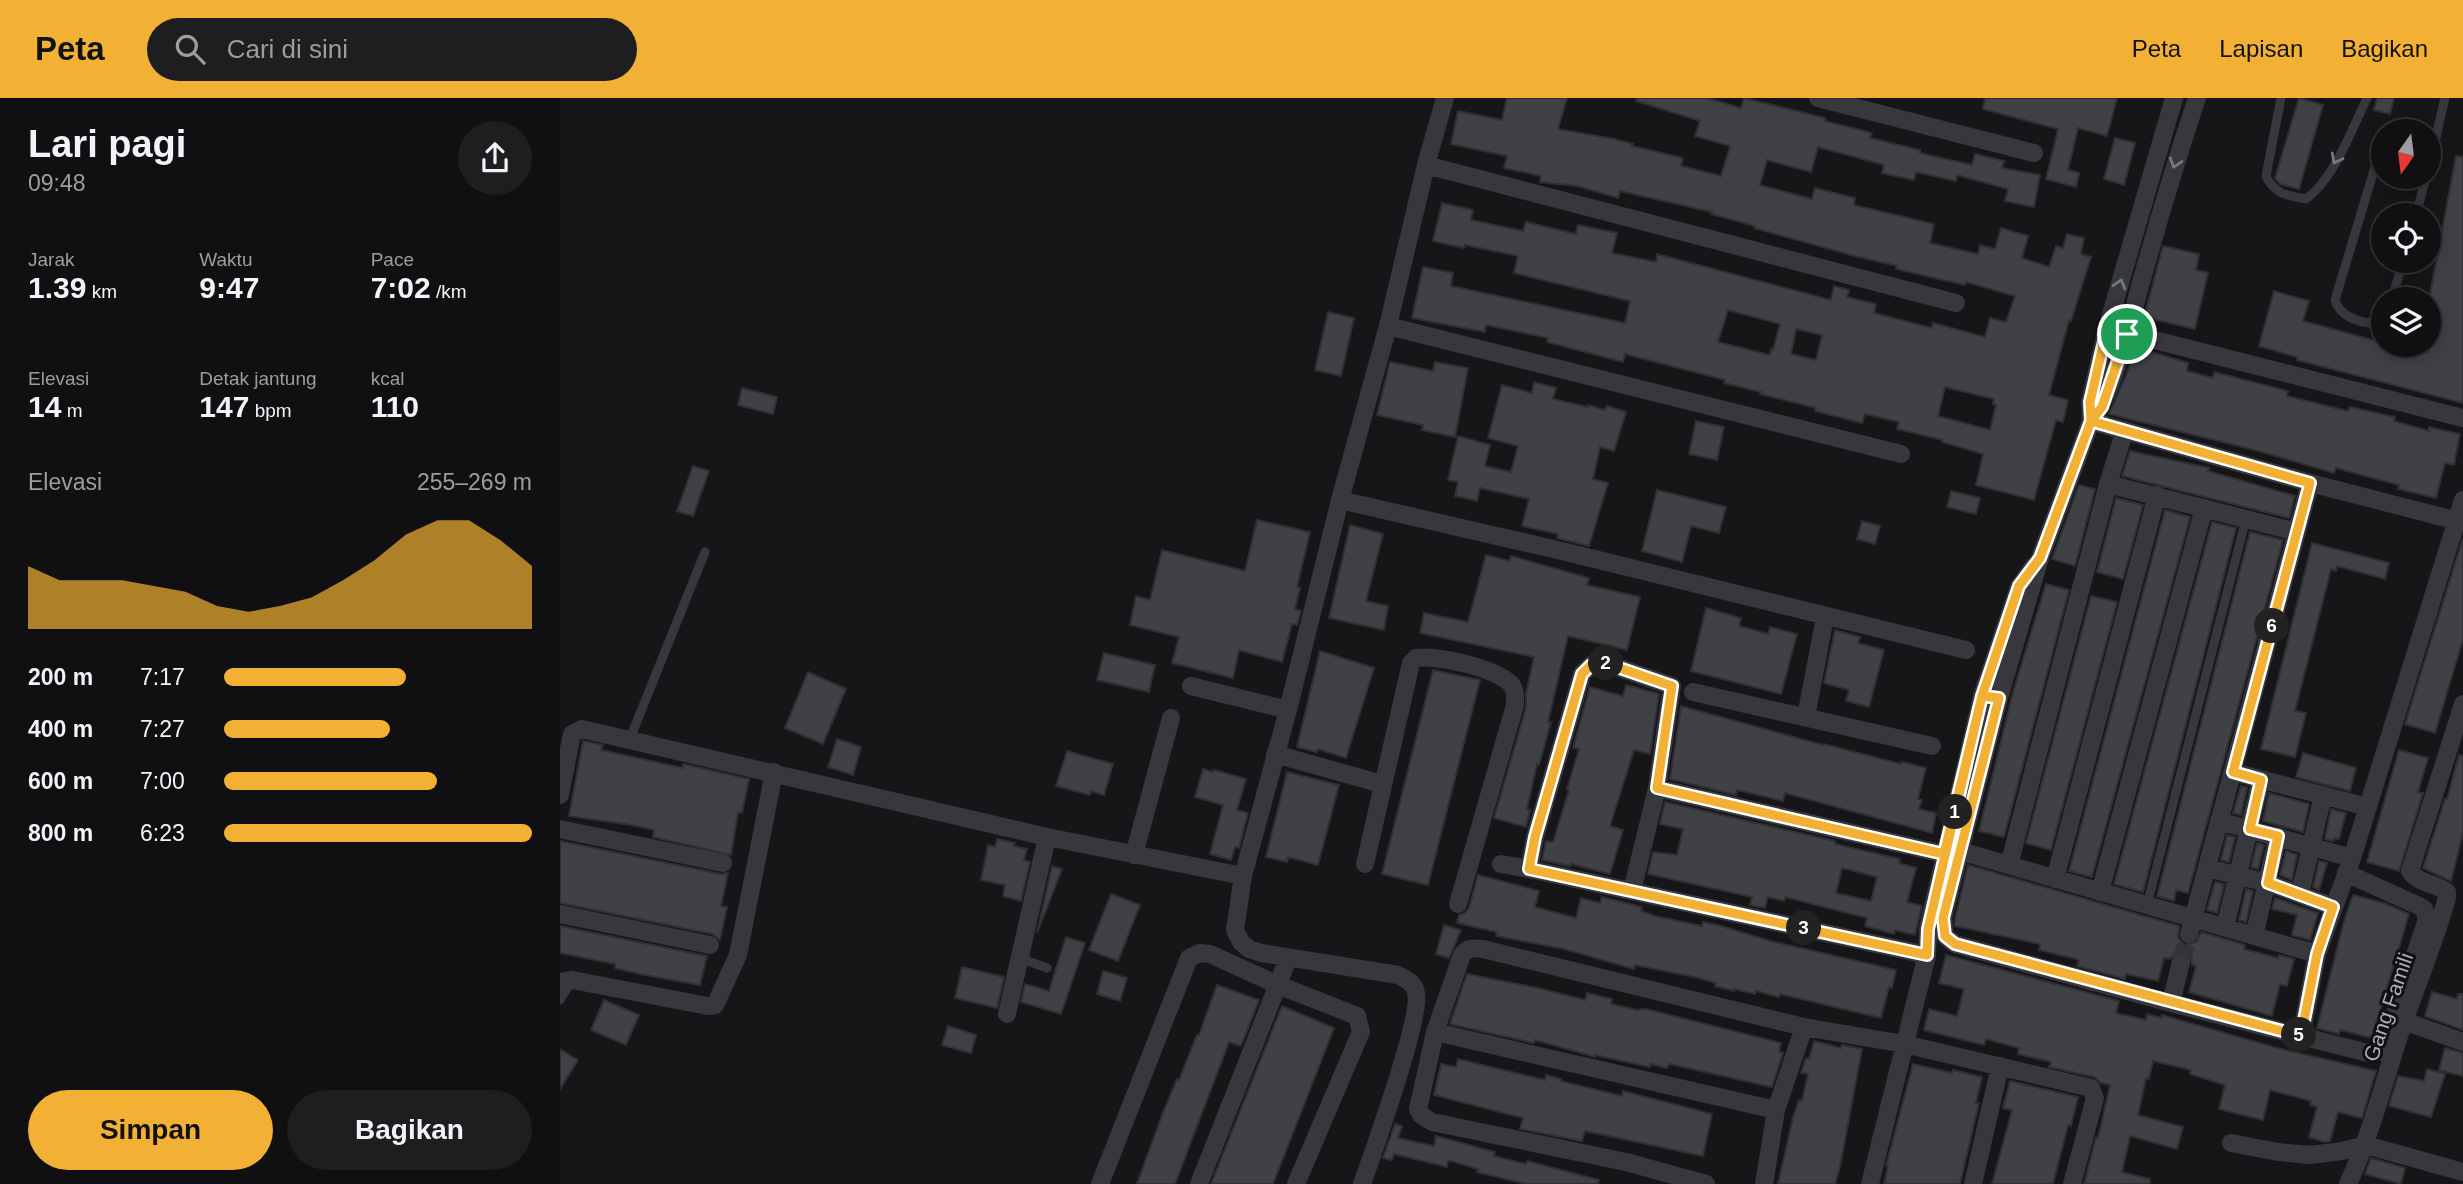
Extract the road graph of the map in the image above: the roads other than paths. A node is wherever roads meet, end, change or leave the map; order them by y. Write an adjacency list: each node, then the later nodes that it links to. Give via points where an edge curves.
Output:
1 (1445, 98): 10 (street)
2 (1818, 98): 9 (street)
3 (2174, 98): 15 (street, one-way to 3)
4 (2197, 98): 16 (street, one-way to 16)
5 (2281, 98): 6 (lane, one-way to 5, via 2335,163 2306,200 2283,195 2270,186 2266,176)
6 (2367, 98)
7 (2445, 98): 8 (lane)
8 (2437, 119)
9 (2034, 153)
10 (1426, 165): 12 (street); 14 (street)
11 (2371, 180): 13 (lane, via 2335,300 2344,315)
12 (1956, 303)
13 (2371, 323)
14 (1388, 326): 20 (street); 24 (street)
15 (2107, 328): 16 (street); 18 (street, via 2090,402)
16 (2127, 334): 17 (street); 18 (street, via 2102,407)
17 (2463, 418)
18 (2091, 421): 19 (street); 56 (street, via 1991,697)
19 (2125, 430): 21 (street); 22 (street)
20 (1901, 454)
21 (2310, 483): 28 (street); 29 (street)
22 (2108, 484): 23 (street); 61 (street)
23 (2157, 495): 26 (street); 67 (street)
24 (1340, 500): 31 (street); 36 (street)
25 (2463, 500): 28 (street)
26 (2204, 508): 27 (street); 70 (street)
27 (2246, 519): 29 (street); 73 (lane)
28 (2458, 521): 49 (street)
29 (2297, 532): 43 (street)
30 (705, 552): 39 (lane)
31 (1825, 617): 32 (street); 37 (street)
32 (1966, 650)
33 (1191, 686): 36 (street)
34 (1693, 692): 37 (street)
35 (2463, 704): 91 (street, Gang Famili, via 2410,871 2442,888 2447,898)
36 (1288, 710): 41 (street)
37 (1806, 717): 40 (street)
38 (1171, 718): 57 (street)
39 (629, 741): 42 (street); 47 (street, via 582,729 574,732)
40 (1931, 746)
41 (1275, 754): 45 (street); 65 (street)
42 (774, 772): 53 (street); 86 (street, via 738,956 715,1004)
43 (2233, 772): 44 (street); 50 (street)
44 (2261, 780): 48 (street); 52 (street)
45 (1382, 784): 59 (street); 72 (street, via 1411,663 1416,658 1477,668 1511,684 1514,705)
46 (1657, 788): 56 (street); 64 (street, via 1672,686 1605,663 1591,665 1582,674 1567,720); 69 (street)
47 (560, 795)
48 (2323, 795): 49 (street); 55 (street)
49 (2368, 807): 62 (street)
50 (2220, 821): 52 (street); 63 (street)
51 (560, 829): 58 (street)
52 (2250, 829): 54 (street); 66 (street)
53 (1047, 836): 57 (street); 82 (street)
54 (2278, 836): 55 (street); 68 (street)
55 (2312, 845): 62 (street); 71 (street)
56 (1952, 853): 61 (street); 81 (street, via 1928,929); 89 (street, via 1943,918 1945,936 1955,944)
57 (1133, 855): 65 (street)
58 (723, 863)
59 (1365, 864)
60 (1501, 864): 64 (street)
61 (2009, 865): 67 (street)
62 (2349, 865): 74 (street); 94 (street, via 2424,909 2427,919 2379,1052)
63 (2207, 868): 66 (street); 76 (street)
64 (1529, 869): 69 (street)
65 (1242, 876): 83 (street, via 1236,936 1249,949)
66 (2236, 876): 68 (street); 77 (street)
67 (2055, 879): 70 (street)
68 (2268, 883): 71 (street); 78 (street)
69 (1632, 891): 81 (street)
70 (2100, 892): 73 (street)
71 (2300, 894): 74 (street)
72 (1458, 904)
73 (2147, 905): 76 (street)
74 (2333, 907): 80 (street)
75 (560, 914): 79 (street)
76 (2191, 926): 77 (street)
77 (2225, 927): 78 (street)
78 (2254, 936): 80 (street)
79 (710, 945)
80 (2317, 954): 94 (street)
81 (1927, 955): 96 (street)
82 (1020, 958): 85 (lane); 90 (street)
83 (1288, 959): 87 (street); 105 (street, via 1398,975 1413,984 1417,995 1412,1027)
84 (2181, 962): 89 (street)
85 (1047, 968)
86 (566, 981): 88 (lane)
87 (1278, 985): 102 (street, via 1210,954 1189,958); 103 (street); 104 (street, via 1357,1016 1361,1032)
88 (560, 1000)
89 (2171, 1003): 94 (street)
90 (1007, 1014)
91 (2404, 1021): 95 (street); 100 (street, Gang Famili)
92 (1804, 1027): 93 (street, via 1471,948 1462,955); 96 (street); 98 (street)
93 (1435, 1032): 98 (street); 106 (street, via 1418,1109 1432,1122 1626,1162)
94 (2301, 1036)
95 (2463, 1042)
96 (1903, 1044): 97 (street); 108 (street)
97 (2000, 1066): 109 (street); 110 (street, via 2091,1088 2095,1093)
98 (1776, 1110): 107 (street)
99 (2231, 1143): 100 (street, via 2311,1155)
100 (2366, 1145): 101 (street); 111 (street, Gang Famili)
101 (2463, 1172)
102 (1100, 1184)
103 (1199, 1184)
104 (1296, 1184)
105 (1362, 1184)
106 (1706, 1184)
107 (1765, 1184)
108 (1870, 1184)
109 (1973, 1184)
110 (2072, 1184)
111 (2348, 1184)

